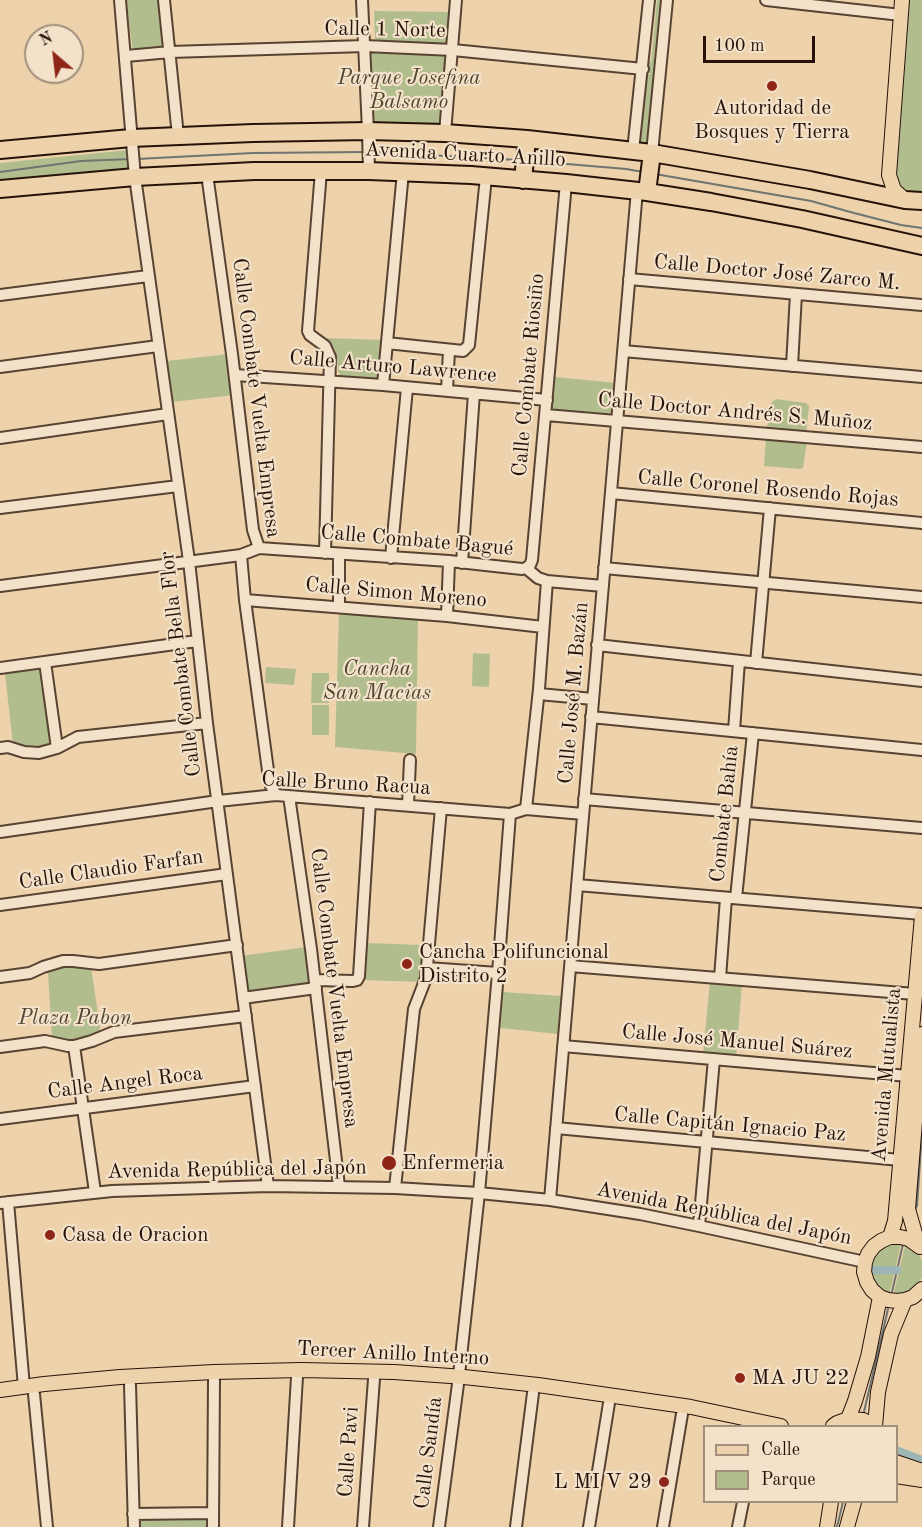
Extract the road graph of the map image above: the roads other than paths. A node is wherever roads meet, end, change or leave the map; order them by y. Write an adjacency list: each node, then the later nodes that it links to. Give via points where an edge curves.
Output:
1 (120, 0): 13 (street, Calle Combate Bella Flor)
2 (164, 0): 12 (street)
3 (362, 0): 10 (street)
4 (456, 0): 11 (street)
5 (650, 0): 14 (street)
6 (667, 0): 22 (street)
7 (766, 0): 9 (street)
8 (902, 0): 9 (main road)
9 (901, 15): 28 (main road)
10 (364, 46): 11 (street, Calle 1 Norte); 12 (street, Calle 1 Norte); 17 (street)
11 (453, 50): 14 (street, Calle 1 Norte); 15 (street)
12 (170, 52): 13 (street, Calle 1 Norte); 16 (street)
13 (126, 56): 18 (street, Calle Combate Bella Flor)
14 (643, 69): 21 (street)
15 (445, 133): 17 (highway, Avenida Cuarto Anillo); 19 (highway, Avenida Cuarto Anillo)
16 (178, 136): 17 (highway, Avenida Cuarto Anillo, via 253,133); 18 (highway, Avenida Cuarto Anillo)
17 (368, 137): 23 (street)
18 (131, 142): 20 (highway, Avenida Cuarto Anillo); 26 (street, Calle Combate Bella Flor)
19 (527, 143): 21 (highway, Avenida Cuarto Anillo); 29 (highway)
20 (0, 150)
21 (633, 151): 22 (highway, Avenida Cuarto Anillo)
22 (652, 157): 33 (highway); 34 (highway, Avenida Cuarto Anillo)
23 (369, 166): 24 (highway, Avenida Cuarto Anillo); 25 (highway, Avenida Cuarto Anillo)
24 (321, 171): 27 (highway, Avenida Cuarto Anillo); 51 (street, via 308,331 329,351)
25 (403, 172): 30 (highway, Avenida Cuarto Anillo); 43 (street)
26 (134, 174): 27 (highway, Avenida Cuarto Anillo); 32 (highway, Avenida Cuarto Anillo); 38 (street, Calle Combate Bella Flor)
27 (207, 174): 49 (street, Calle Combate Vuelta Empresa)
28 (888, 175): 34 (main road); 35 (main road, via 894,190)
29 (524, 176): 30 (highway, Avenida Cuarto Anillo); 31 (highway, Avenida Cuarto Anillo)
30 (486, 177): 45 (street, via 469,345 463,351)
31 (566, 183): 33 (highway, Avenida Cuarto Anillo); 56 (street, Calle Combate Riosiño)
32 (0, 189)
33 (644, 189): 37 (highway, Avenida Cuarto Anillo, via 802,219); 39 (street, Calle José M. Bazán)
34 (866, 192): 35 (highway, Avenida Cuarto Anillo)
35 (905, 200): 36 (highway, Avenida Cuarto Anillo)
36 (922, 201)
37 (919, 247)
38 (148, 276): 41 (street); 44 (street, Calle Combate Bella Flor)
39 (629, 279): 40 (street, Calle Doctor José Zarco M.); 46 (street, Calle José M. Bazán)
40 (796, 294): 42 (street, Calle Doctor José Zarco M.); 47 (street)
41 (0, 295)
42 (922, 306)
43 (387, 343): 45 (street); 52 (street)
44 (159, 346): 48 (street); 57 (street, Calle Combate Bella Flor)
45 (449, 350): 54 (street)
46 (623, 351): 47 (street); 59 (street, Calle José M. Bazán)
47 (792, 366): 50 (street)
48 (0, 367)
49 (235, 375): 51 (street, Calle Arturo Lawrence); 67 (street, Calle Combate Vuelta Empresa, via 253,530)
50 (922, 377)
51 (330, 381): 52 (street, Calle Arturo Lawrence); 68 (street)
52 (383, 385): 53 (street, Calle Arturo Lawrence)
53 (407, 388): 54 (street, Calle Arturo Lawrence); 71 (street)
54 (447, 391): 55 (street, Calle Arturo Lawrence)
55 (474, 393): 56 (street, Calle Arturo Lawrence); 74 (street)
56 (547, 400): 58 (street, Calle Combate Riosiño)
57 (168, 414): 60 (street); 62 (street, Calle Combate Bella Flor)
58 (546, 415): 59 (street, Calle Doctor Andrés S. Muñoz); 75 (street, Calle Combate Riosiño, via 532,560)
59 (617, 421): 61 (street, Calle Doctor Andrés S. Muñoz); 63 (street, Calle José M. Bazán)
60 (0, 438)
61 (922, 447)
62 (178, 486): 64 (street); 72 (street, Calle Combate Bella Flor)
63 (611, 493): 65 (street, Calle Coronel Rosendo Rojas); 76 (street, Calle José M. Bazán)
64 (0, 508)
65 (770, 508): 66 (street, Calle Coronel Rosendo Rojas); 78 (street)
66 (922, 523)
67 (260, 548): 68 (street, Calle Combate Bagué); 70 (street, Calle Combate Vuelta Empresa)
68 (325, 553): 69 (street, Calle Combate Bagué)
69 (339, 554): 71 (street, Calle Combate Bagué); 83 (street)
70 (241, 555): 72 (street); 82 (street, Calle Combate Vuelta Empresa)
71 (391, 558): 73 (street, Calle Combate Bagué)
72 (189, 561): 79 (street); 86 (street, Calle Combate Bella Flor)
73 (449, 561): 74 (street, Calle Combate Bagué); 84 (street)
74 (462, 562): 75 (street, Calle Combate Bagué)
75 (526, 568): 77 (street, Calle Combate Bagué)
76 (604, 568): 78 (street); 80 (street, Calle José M. Bazán)
77 (547, 581): 80 (street, Calle Combate Bagué); 85 (street)
78 (763, 582): 81 (street); 90 (street)
79 (0, 586)
80 (603, 586): 87 (street, Calle José M. Bazán)
81 (922, 597)
82 (245, 600): 83 (street, Calle Simon Moreno); 103 (street, Calle Combate Vuelta Empresa, via 269,778)
83 (339, 607): 84 (street, Calle Simon Moreno)
84 (447, 616): 85 (street, Calle Simon Moreno)
85 (543, 627): 93 (street)
86 (197, 641): 89 (street); 96 (street, Calle Combate Bella Flor)
87 (597, 645): 88 (street); 94 (street, Calle José M. Bazán)
88 (739, 661): 90 (street); 97 (street, Combate Bahía)
89 (45, 662): 91 (street); 100 (street)
90 (756, 663): 92 (street)
91 (0, 668)
92 (922, 681)
93 (539, 694): 94 (street); 110 (street)
94 (593, 699): 95 (street, Calle José M. Bazán)
95 (591, 717): 97 (street); 105 (street, Calle José M. Bazán)
96 (207, 723): 100 (street, via 78,737); 106 (street, Calle Combate Bella Flor)
97 (734, 731): 98 (street)
98 (753, 733): 101 (street); 111 (street, Combate Bahía)
99 (0, 748): 100 (street, via 39,753)
100 (57, 748)
101 (922, 750)
102 (410, 760): 108 (street)
103 (276, 795): 104 (street, Calle Bruno Racua); 106 (street, Calle Bruno Racua)
104 (290, 796): 107 (street, Calle Bruno Racua); 127 (street, Calle Combate Vuelta Empresa)
105 (584, 799): 111 (street); 113 (street, Calle José M. Bazán)
106 (218, 801): 115 (street, Calle Bruno Racua); 116 (street, Calle Combate Bella Flor)
107 (370, 802): 108 (street, Calle Bruno Racua); 127 (street, via 359,976 353,981)
108 (408, 805): 109 (street, Calle Bruno Racua)
109 (441, 808): 112 (street, Calle Bruno Racua); 123 (street)
110 (526, 809): 112 (street, Calle Bruno Racua); 113 (street, Calle Bruno Racua)
111 (745, 812): 114 (street); 118 (street, Combate Bahía)
112 (510, 814): 124 (street)
113 (583, 814): 117 (street, Calle José M. Bazán)
114 (922, 828)
115 (0, 832)
116 (227, 874): 119 (street, Calle Claudio Farfan); 121 (street, Calle Combate Bella Flor)
117 (577, 885): 118 (street); 122 (street, Calle José M. Bazán)
118 (731, 898): 120 (street); 126 (street, Combate Bahía)
119 (0, 905)
120 (922, 915): 128 (main road, Avenida Mutualista)
121 (237, 945): 125 (street, via 99,964 63,961 30,973); 129 (street, Calle Combate Bella Flor)
122 (570, 966): 126 (street); 133 (street, Calle José M. Bazán)
123 (426, 968): 124 (street); 146 (street, via 414,1009)
124 (498, 973): 148 (street)
125 (0, 977)
126 (720, 978): 128 (street)
127 (315, 984): 129 (street); 145 (street, Calle Combate Vuelta Empresa)
128 (915, 994): 136 (main road, Avenida Mutualista)
129 (243, 998): 130 (street, Calle Combate Bella Flor)
130 (246, 1016): 132 (street, via 114,1032); 137 (street, Calle Combate Bella Flor)
131 (922, 1034): 138 (main road, Avenida Mutualista)
132 (74, 1046): 134 (street, via 45,1041); 139 (street)
133 (563, 1046): 135 (street, Calle José Manuel Suárez); 141 (street, Calle José M. Bazán)
134 (0, 1047)
135 (714, 1059): 136 (street, Calle José Manuel Suárez); 142 (street)
136 (908, 1076): 143 (main road, Avenida Mutualista)
137 (255, 1086): 139 (street, Calle Angel Roca); 144 (street, Calle Combate Bella Flor)
138 (920, 1087): 153 (main road, Avenida Mutualista, via 908,1209)
139 (84, 1107): 140 (street, Calle Angel Roca); 147 (street)
140 (0, 1119)
141 (556, 1128): 142 (street, Calle Capitán Ignacio Paz); 149 (street, Calle José M. Bazán)
142 (706, 1142): 143 (street, Calle Capitán Ignacio Paz); 151 (street)
143 (900, 1160): 152 (main road, Avenida Mutualista)
144 (268, 1186): 145 (street, Avenida República del Japón); 147 (street, Avenida República del Japón)
145 (339, 1186): 146 (street, Avenida República del Japón)
146 (395, 1188): 148 (street, Avenida República del Japón)
147 (95, 1192): 150 (street, Avenida República del Japón)
148 (479, 1193): 149 (street, Avenida República del Japón); 161 (street)
149 (550, 1200): 151 (street, Avenida República del Japón)
150 (4, 1203): 164 (street)
151 (699, 1226): 154 (street, Avenida República del Japón)
152 (890, 1237): 153 (main road, via 909,1239); 154 (main road, via 874,1246)
153 (920, 1247)
154 (865, 1262): 156 (main road, via 867,1282)
155 (922, 1289): 157 (main road)
156 (880, 1297): 157 (main road); 169 (main road, via 855,1401)
157 (905, 1300): 173 (main road, via 891,1334)
158 (297, 1377): 159 (main road, Tercer Anillo Interno); 160 (main road, Tercer Anillo Interno); 186 (street)
159 (374, 1379): 161 (main road, Tercer Anillo Interno); 187 (street, Calle Pavi)
160 (214, 1380): 162 (main road, Tercer Anillo Interno); 181 (street)
161 (458, 1380): 164 (main road, Tercer Anillo Interno, via 375,1371 265,1370 120,1377); 165 (main road, Tercer Anillo Interno); 171 (main road, Tercer Anillo Interno, via 538,1385 691,1407); 188 (street, Calle Sandía)
162 (130, 1385): 164 (main road, Tercer Anillo Interno); 182 (street)
163 (0, 1390): 164 (main road, Tercer Anillo Interno)
164 (29, 1390): 166 (main road, Tercer Anillo Interno); 183 (street)
165 (533, 1393): 167 (main road, Tercer Anillo Interno); 189 (street)
166 (0, 1398)
167 (609, 1403): 168 (main road, Tercer Anillo Interno); 190 (street)
168 (682, 1414): 170 (main road, Tercer Anillo Interno); 191 (street)
169 (836, 1424): 172 (main road, via 863,1420)
170 (738, 1425)
171 (777, 1425)
172 (872, 1425)
173 (874, 1425)
174 (898, 1462): 175 (main road)
175 (922, 1471)
176 (898, 1476): 177 (main road)
177 (922, 1480)
178 (743, 1503): 192 (street)
179 (831, 1503): 193 (main road)
180 (854, 1503): 194 (main road)
181 (213, 1513): 182 (street); 185 (street)
182 (133, 1514): 184 (street)
183 (47, 1527)
184 (134, 1527)
185 (213, 1527)
186 (288, 1527)
187 (363, 1527)
188 (439, 1527)
189 (516, 1527)
190 (589, 1527)
191 (663, 1527)
192 (738, 1527)
193 (827, 1527)
194 (847, 1527)

